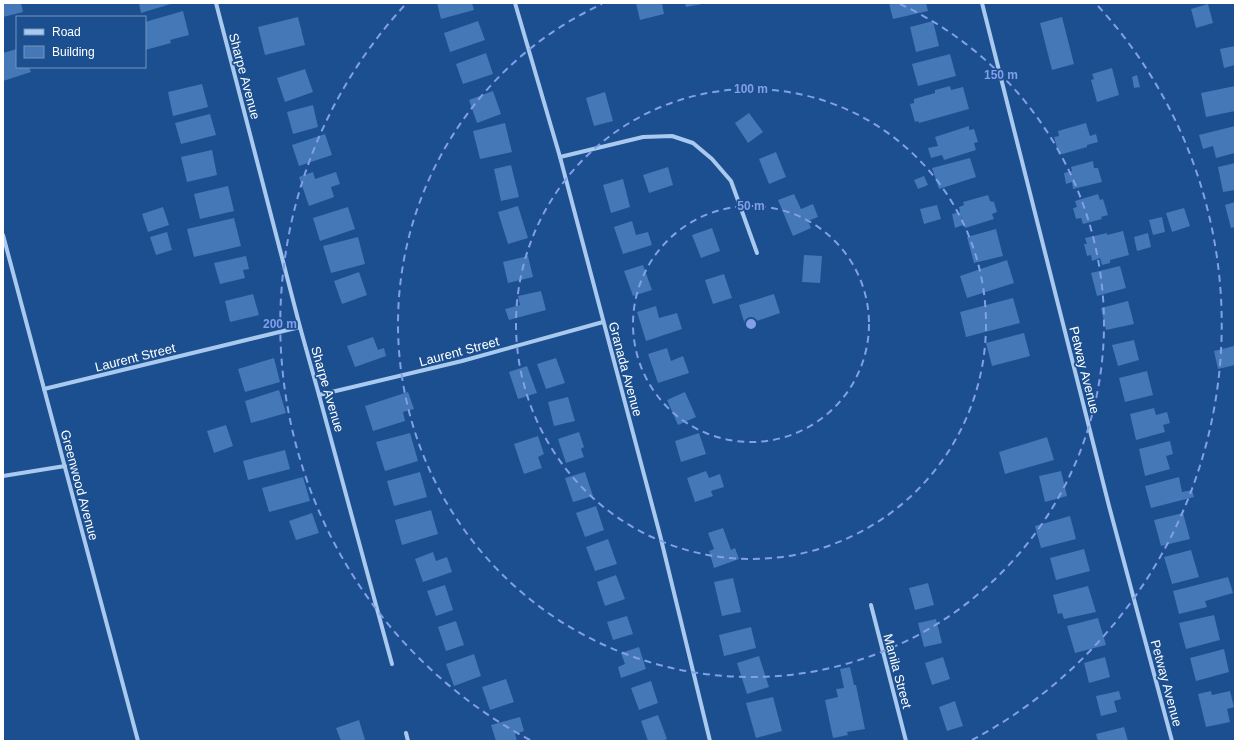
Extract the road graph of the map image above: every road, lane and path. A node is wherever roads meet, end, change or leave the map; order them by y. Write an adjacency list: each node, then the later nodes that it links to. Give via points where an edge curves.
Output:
1 (216, 3): 8 (street, Sharpe Avenue)
2 (515, 3): 4 (street, Granada Avenue)
3 (982, 3): 20 (street, Petway Avenue)
4 (560, 157): 6 (street, via 643,137 672,136 693,143 712,159 731,181); 7 (street, Granada Avenue)
5 (3, 235): 9 (street, Greenwood Avenue)
6 (757, 253)
7 (603, 322): 10 (street, Laurent Street, via 462,361); 18 (street, Granada Avenue, via 660,535)
8 (300, 327): 9 (street, Laurent Street); 10 (street, Sharpe Avenue)
9 (44, 389): 11 (street, Greenwood Avenue)
10 (320, 395): 14 (street, Sharpe Avenue)
11 (65, 466): 12 (street); 16 (street, Greenwood Avenue)
12 (3, 476)
13 (871, 605): 19 (street, Manila Street)
14 (392, 664)
15 (406, 733): 17 (street)
16 (138, 741)
17 (408, 741)
18 (710, 741)
19 (906, 741)
20 (1172, 741)

